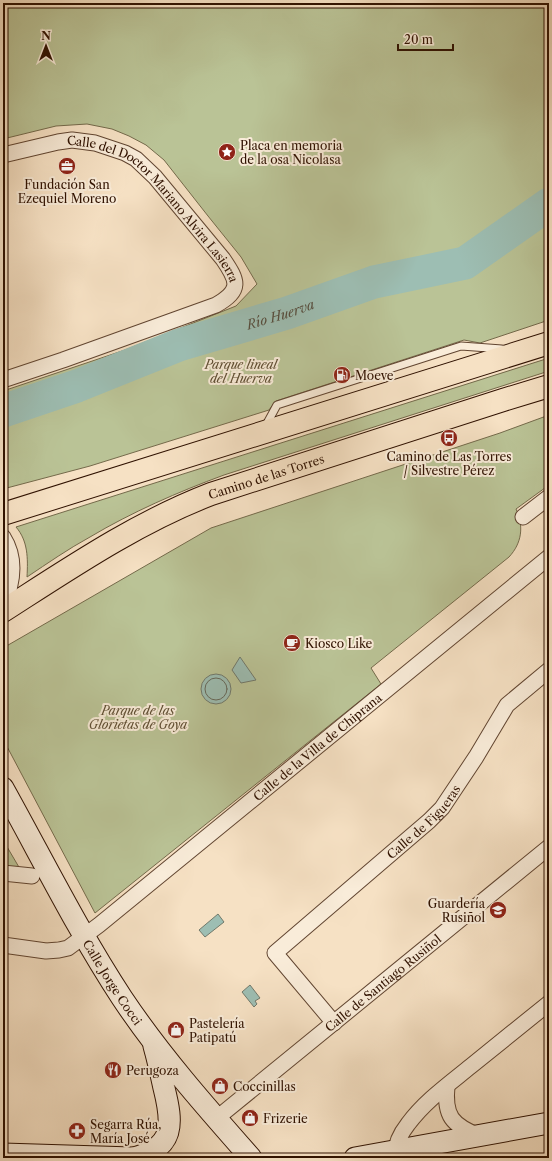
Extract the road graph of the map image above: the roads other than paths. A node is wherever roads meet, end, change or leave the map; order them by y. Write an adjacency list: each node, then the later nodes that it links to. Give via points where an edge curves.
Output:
1 (3, 155): 3 (street, Calle del Doctor Mariano Alvira Lasierra, via 58,142 79,140 103,145 136,159 155,177 223,259 232,272 235,284 230,295 216,305)
2 (549, 343): 8 (main road)
3 (3, 380)
4 (549, 386): 6 (main road, Camino de las Torres)
5 (549, 396): 6 (street)
6 (503, 400): 13 (main road, Camino de las Torres, via 189,503 116,540)
7 (549, 497): 9 (street)
8 (3, 514)
9 (523, 517)
10 (3, 537): 12 (street, via 8,545 12,567 9,589)
11 (549, 557): 19 (street, Calle de la Villa de Chiprana)
12 (3, 606)
13 (3, 611)
14 (549, 670): 22 (street, Calle de Figueras, via 508,705 442,808 275,953)
15 (3, 788): 19 (main road, Calle Jorge Cocci)
16 (549, 847): 22 (street, Calle de Santiago Rusiñol)
17 (3, 873): 18 (street)
18 (32, 876)
19 (84, 937): 20 (street, Calle de la Villa de Chiprana, via 68,948 59,950 46,951); 23 (main road, Calle Jorge Cocci)
20 (3, 945)
21 (549, 1003): 24 (street)
22 (334, 1023): 25 (street, Calle de Santiago Rusiñol)
23 (153, 1042): 25 (main road, Calle Jorge Cocci); 30 (main road, via 169,1110 169,1130 160,1145 146,1155)
24 (447, 1086): 27 (street, via 446,1104 450,1114 460,1127); 29 (street, via 408,1124 398,1142)
25 (217, 1118): 31 (main road, Calle Jorge Cocci)
26 (549, 1123): 27 (main road)
27 (479, 1136): 29 (main road)
28 (3, 1154): 30 (main road)
29 (396, 1155): 32 (main road)
30 (133, 1158)
31 (251, 1158)
32 (355, 1158)

